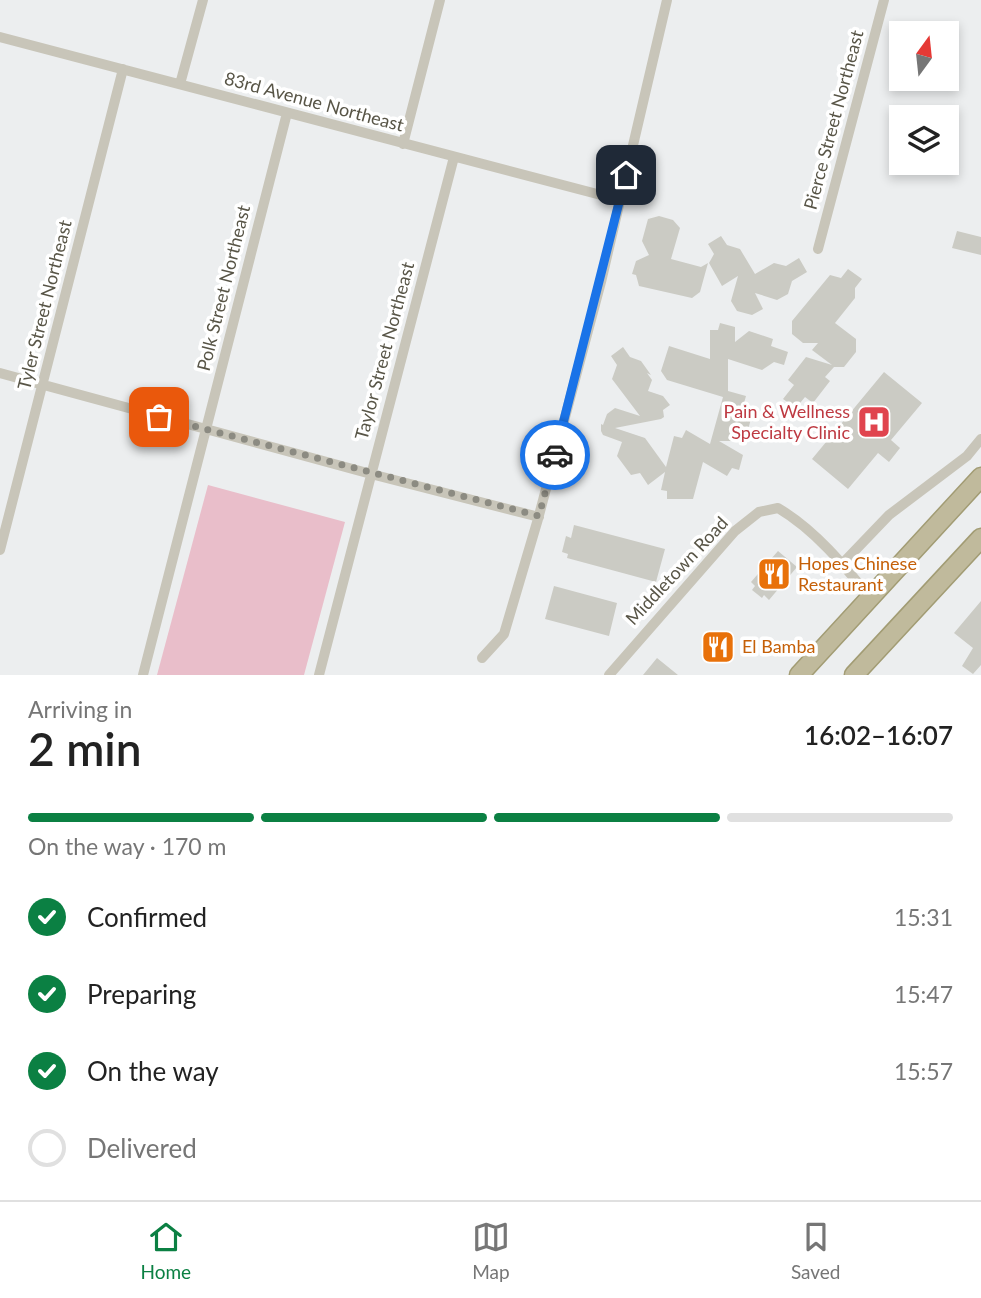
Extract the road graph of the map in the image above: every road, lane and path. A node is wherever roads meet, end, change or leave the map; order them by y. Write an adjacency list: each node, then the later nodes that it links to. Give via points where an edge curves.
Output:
1 (203, 0): 7 (street)
2 (440, 0): 9 (street)
3 (667, 0): 11 (street)
4 (884, 0): 12 (street, Pierce Street Northeast)
5 (0, 37): 6 (street, 83rd Avenue Northeast)
6 (123, 69): 7 (street, 83rd Avenue Northeast); 14 (street, Tyler Street Northeast)
7 (180, 85): 8 (street, 83rd Avenue Northeast)
8 (287, 113): 9 (street, 83rd Avenue Northeast); 15 (street, Polk Street Northeast)
9 (403, 144): 10 (street, 83rd Avenue Northeast)
10 (454, 157): 11 (street, 83rd Avenue Northeast); 17 (street, Taylor Street Northeast)
11 (620, 200): 19 (street)
12 (818, 249)
13 (0, 373): 14 (street)
14 (42, 385): 15 (street); 21 (street, Tyler Street Northeast)
15 (206, 430): 17 (street); 25 (street, Polk Street Northeast)
16 (981, 439): 22 (street, via 967,456 889,515)
17 (371, 474): 19 (street); 26 (street, Taylor Street Northeast)
18 (981, 477): 23 (highway)
19 (539, 516): 24 (street, via 504,634)
20 (981, 538): 29 (highway)
21 (0, 550)
22 (843, 564): 23 (street, Middletown Road); 27 (street, Middletown Road, via 778,508 759,512 735,531)
23 (870, 599): 28 (highway)
24 (482, 658)
25 (143, 675)
26 (319, 675)
27 (609, 675)
28 (799, 675)
29 (855, 675)

